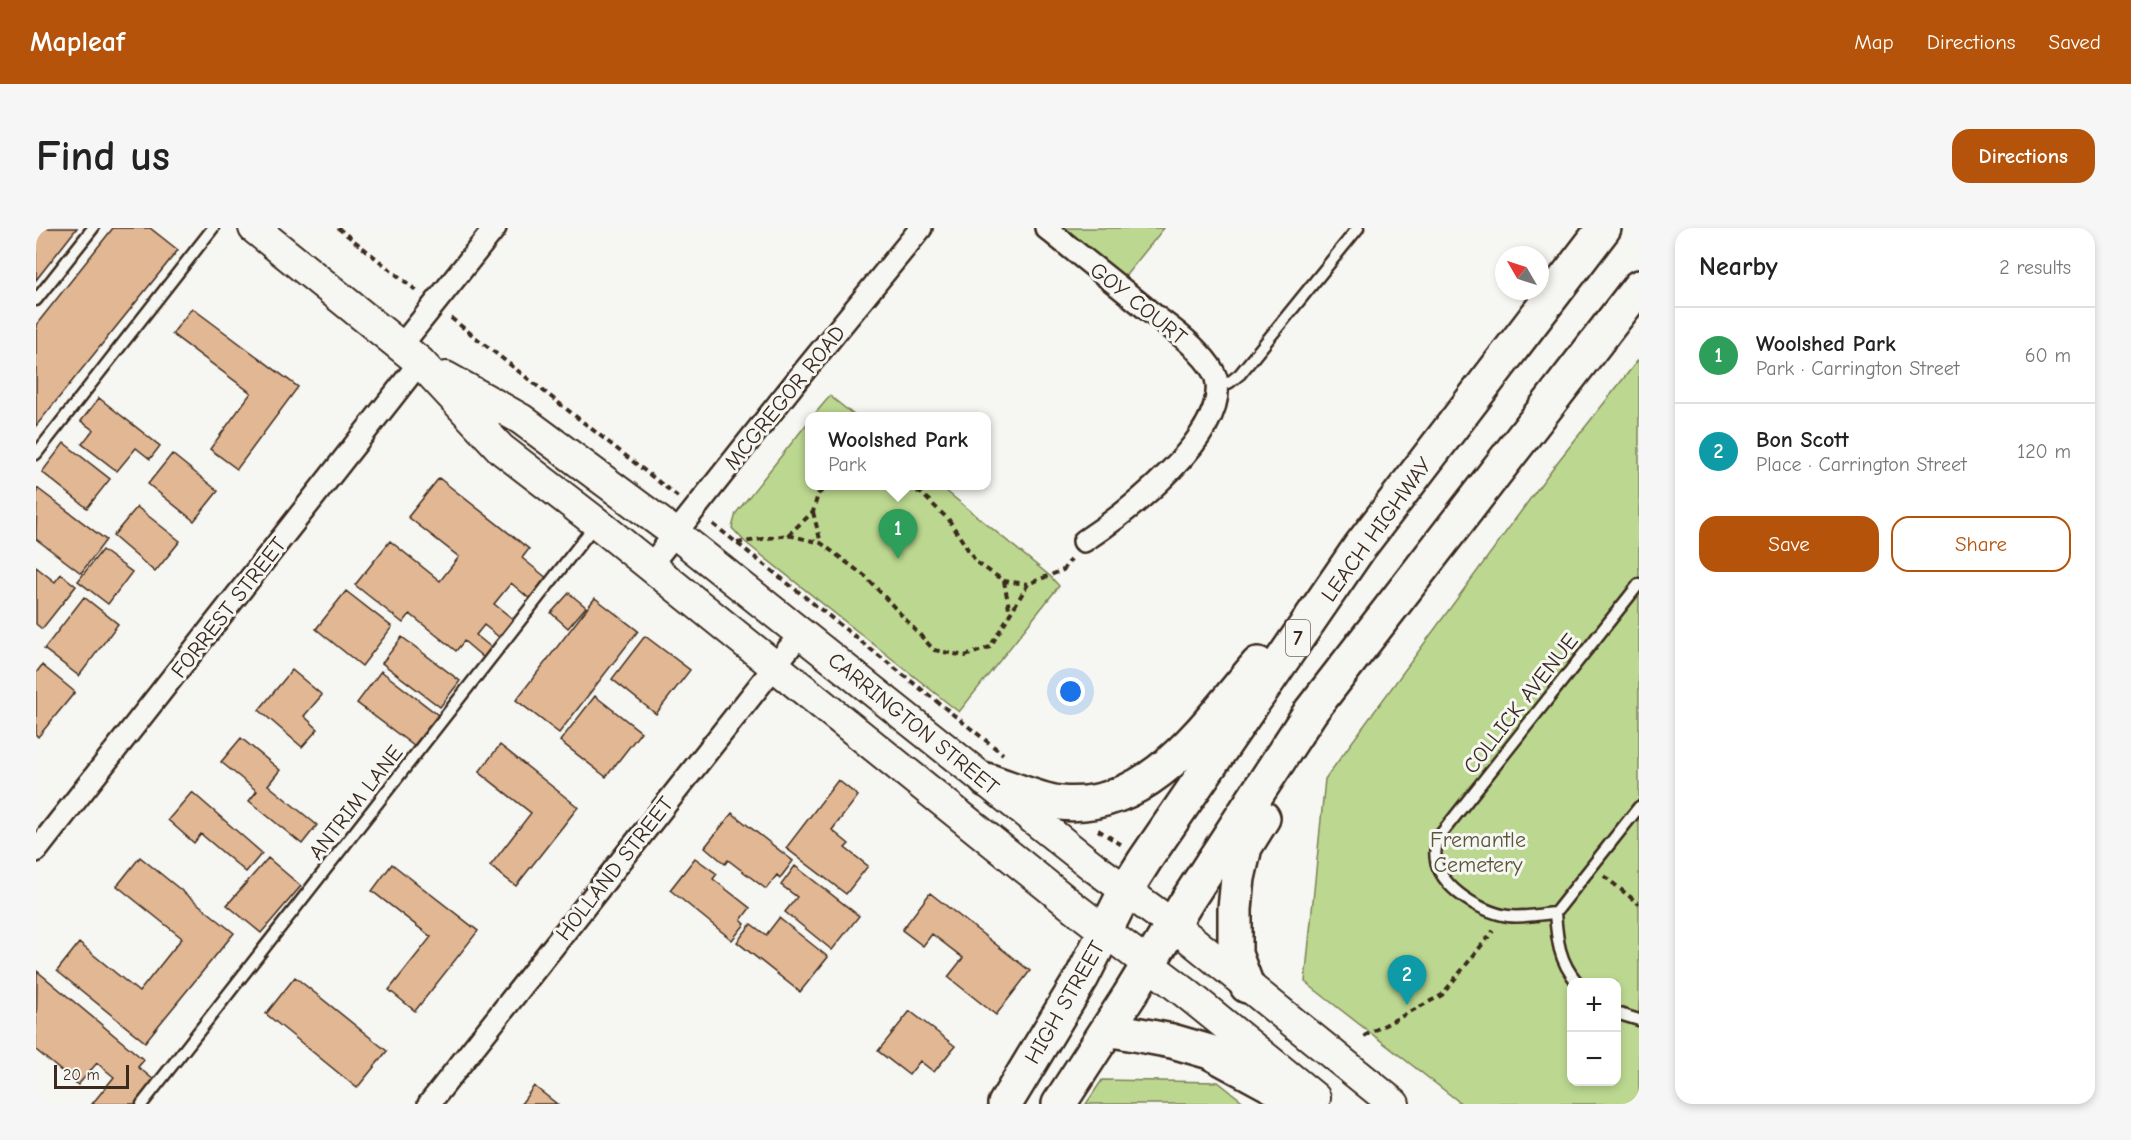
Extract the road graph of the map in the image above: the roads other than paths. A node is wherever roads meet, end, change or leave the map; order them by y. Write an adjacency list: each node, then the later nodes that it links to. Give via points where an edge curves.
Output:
1 (93, 228): 10 (lane)
2 (213, 228): 13 (lane)
3 (254, 228): 11 (main road, CARRINGTON STREET)
4 (495, 228): 11 (street, FORREST STREET)
5 (921, 228): 15 (street, MCGREGOR ROAD)
6 (1046, 228): 12 (street, GOY COURT, via 1196,350 1215,377)
7 (1358, 228): 12 (lane, via 1240,374)
8 (1604, 228): 17 (highway, LEACH HIGHWAY / 7)
9 (1639, 287): 20 (highway, 7)
10 (36, 300)
11 (410, 354): 14 (main road, CARRINGTON STREET, via 501,449); 15 (main road, CARRINGTON STREET, via 521,419); 25 (street, FORREST STREET)
12 (1216, 388): 16 (street, via 1212,413 1196,441 1119,518)
13 (36, 454)
14 (597, 524): 18 (main road, CARRINGTON STREET); 36 (lane, ANTRIM LANE)
15 (676, 534): 18 (street, MCGREGOR ROAD); 21 (main road, CARRINGTON STREET)
16 (1084, 541)
17 (1359, 548): 23 (highway, via 1189,744 1156,775 1125,794 1086,804 1058,803); 26 (highway, LEACH HIGHWAY / 7)
18 (649, 567): 22 (main road, CARRINGTON STREET)
19 (1639, 584): 27 (lane, COLLICK AVENUE, via 1441,834 1435,848 1441,874 1472,904 1504,916)
20 (1370, 632): 28 (highway, 7, via 1311,711); 32 (highway, via 1245,847 1238,878 1235,954)
21 (801, 633): 22 (street, HOLLAND STREET); 23 (main road, CARRINGTON STREET)
22 (773, 667): 29 (main road, CARRINGTON STREET); 37 (street, HOLLAND STREET)
23 (986, 780): 26 (main road, CARRINGTON STREET)
24 (1639, 807): 27 (lane)
25 (36, 852)
26 (1126, 890): 28 (main road, CARRINGTON STREET); 29 (highway, LEACH HIGHWAY / 7)
27 (1555, 913): 31 (lane, via 1557,946)
28 (1173, 925): 30 (highway, 7); 32 (main road, CARRINGTON STREET)
29 (1105, 932): 30 (main road, CARRINGTON STREET); 38 (highway, HIGH STREET / 7)
30 (1148, 965): 35 (highway, 7); 41 (main road, CARRINGTON STREET)
31 (1573, 978)
32 (1247, 987): 42 (main road, CARRINGTON STREET)
33 (1621, 1014): 34 (lane)
34 (1639, 1020)
35 (1108, 1029): 39 (highway, 7); 40 (highway, via 1210,1052)
36 (142, 1104)
37 (429, 1104)
38 (1005, 1104)
39 (1059, 1104)
40 (1306, 1104)
41 (1322, 1104)
42 (1394, 1104)

